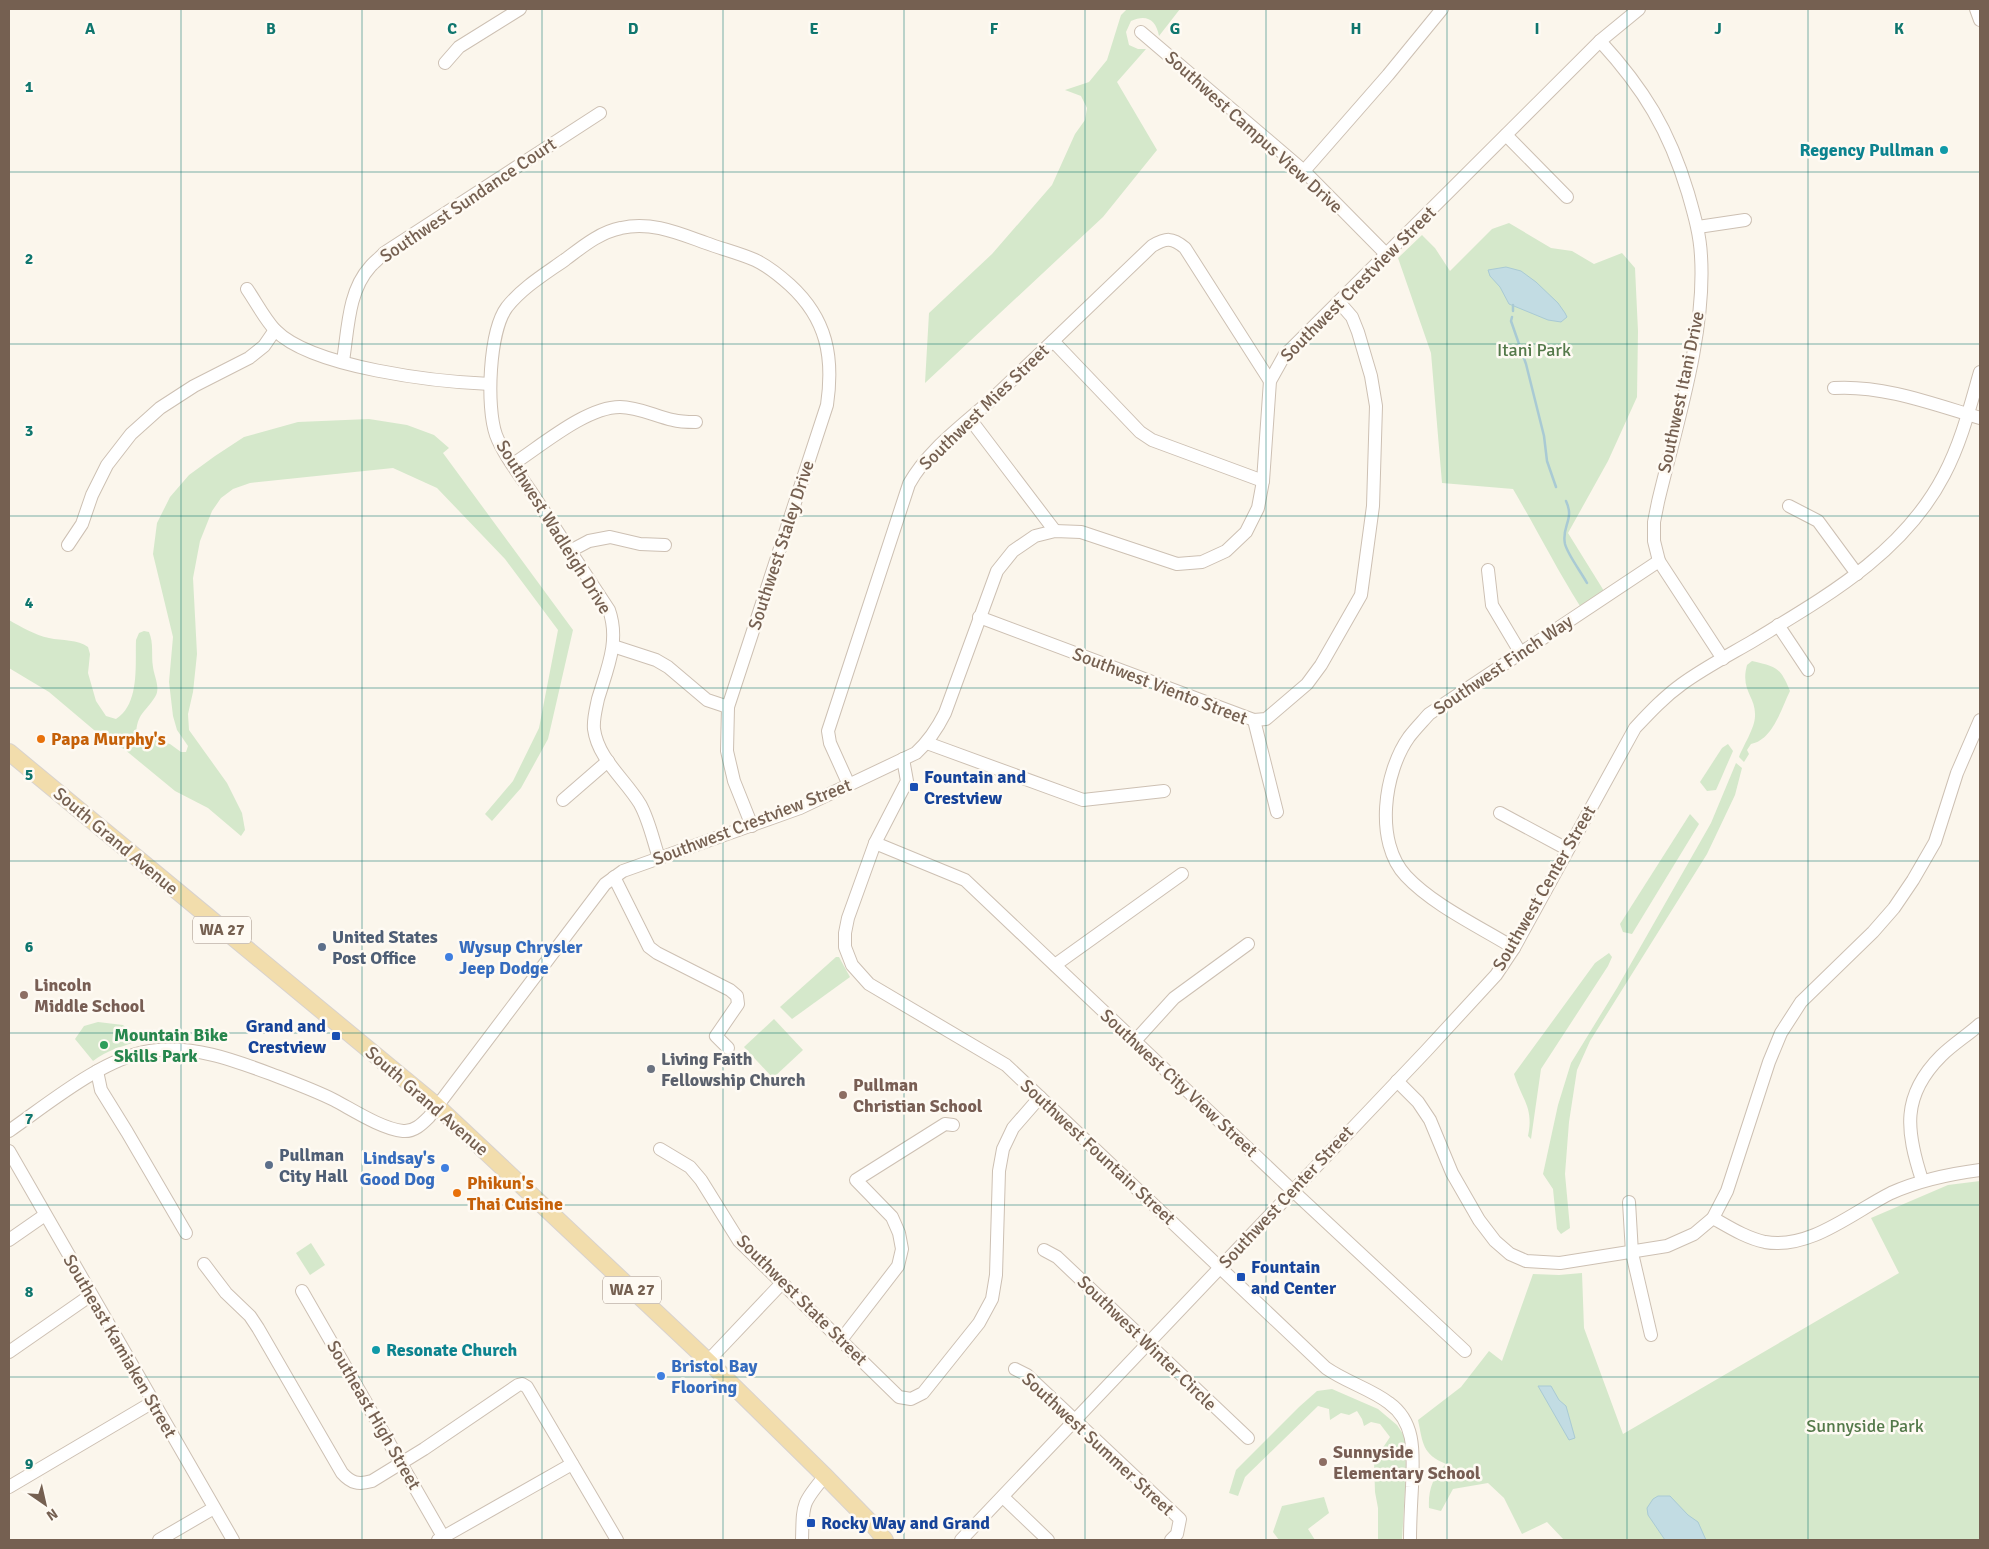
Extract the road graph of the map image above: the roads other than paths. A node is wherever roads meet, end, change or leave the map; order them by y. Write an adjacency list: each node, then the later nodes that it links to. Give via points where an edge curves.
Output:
1 (520, 9): 8 (street, via 459,46)
2 (1442, 9): 11 (street)
3 (1639, 9): 7 (street, Southwest Crestview Street)
4 (1976, 9): 5 (street)
5 (1980, 20)
6 (1141, 32): 11 (street, Southwest Campus View Drive)
7 (1600, 41): 10 (street, Southwest Crestview Street); 14 (street, Southwest Itani Drive, via 1641,90 1664,129 1679,163)
8 (445, 63)
9 (600, 114): 21 (street, Southwest Sundance Court, via 384,253 359,284 352,303)
10 (1506, 135): 12 (street); 15 (street, Southwest Crestview Street)
11 (1304, 171): 15 (street, Southwest Campus View Drive)
12 (1567, 196)
13 (1745, 220): 14 (street)
14 (1698, 227): 36 (street, Southwest Itani Drive, via 1701,257 1698,323 1654,522)
15 (1386, 254): 18 (street, Southwest Crestview Street)
16 (779, 275): 24 (street, Southwest Wadleigh Drive, via 756,260 669,230 646,225 620,228 594,238 524,289 506,308 496,330); 45 (street, Southwest Staley Drive, via 798,292 824,334 830,359 830,381 827,405)
17 (247, 289): 19 (street)
18 (1340, 302): 23 (street, Southwest Crestview Street, via 1284,356); 46 (street, via 1352,316 1358,332 1376,406 1373,506 1361,595 1321,666 1307,684 1266,719)
19 (275, 330): 21 (street, via 295,345); 33 (street, via 250,358 194,386 160,408 131,434 107,465 82,524)
20 (1053, 341): 23 (street, Southwest Mies Street, via 1152,246 1163,239 1176,241 1185,248); 27 (street, Southwest Mies Street); 30 (street, via 1140,432 1152,440)
21 (343, 361): 24 (street, via 446,382)
22 (1980, 372): 26 (street, Southwest Center Street)
23 (1270, 381): 30 (street, Southwest Crestview Street)
24 (490, 384): 29 (street, Southwest Wadleigh Drive, via 496,436)
25 (1834, 388): 26 (street, via 1852,386 1908,397)
26 (1974, 416): 38 (street, Southwest Center Street, via 1944,476 1917,517)
27 (970, 419): 32 (street); 52 (street, Southwest Mies Street, via 918,468 908,484 828,731)
28 (696, 422): 29 (street, via 674,421 620,407 601,410 582,418)
29 (513, 464): 35 (street, Southwest Wadleigh Drive)
30 (1263, 481): 32 (street, Southwest Crestview Street, via 1258,508 1246,532 1226,551 1202,562 1177,564 1081,532)
31 (1789, 506): 38 (street, via 1818,521)
32 (1054, 531): 39 (street, Southwest Crestview Street, via 1035,536 1013,551 998,571)
33 (68, 545)
34 (665, 545): 35 (street, via 640,544 610,536 589,541)
35 (570, 551): 41 (street, Southwest Wadleigh Drive, via 613,621)
36 (1659, 561): 42 (street, Southwest Finch Way); 43 (street, Southwest Itani Drive)
37 (1488, 570): 42 (street, via 1492,605)
38 (1857, 574): 40 (street, Southwest Center Street, via 1834,592)
39 (979, 617): 46 (street, Southwest Viento Street); 48 (street, Southwest Crestview Street, via 945,713)
40 (1778, 625): 43 (street, Southwest Center Street); 44 (street)
41 (613, 646): 45 (street, via 656,660 707,700); 51 (street, Southwest Wadleigh Drive, via 595,712 594,728 598,745)
42 (1520, 652): 64 (street, Southwest Finch Way, via 1429,714 1409,737 1394,766 1387,794 1386,823 1390,850 1404,875 1426,895)
43 (1723, 659): 59 (street, Southwest Center Street, via 1682,684 1635,728)
44 (1808, 670)
45 (728, 707): 57 (street, Southwest Staley Drive, via 727,751 734,781)
46 (1254, 720): 55 (street, Southwest Viento Street)
47 (1980, 720): 82 (street, via 1956,773 1935,842 1913,880 1873,932 1801,1002 1781,1033 1727,1191)
48 (927, 743): 50 (street, Southwest Crestview Street); 53 (street, via 1083,800)
49 (9, 752): 72 (main road, South Grand Avenue / WA 27)
50 (903, 759): 52 (street, Southwest Crestview Street); 58 (street, Southwest Fountain Street, via 907,781)
51 (608, 761): 54 (street); 60 (street, Southwest Wadleigh Drive, via 641,806)
52 (849, 786): 57 (street, Southwest Crestview Street)
53 (1164, 791)
54 (563, 800)
55 (1277, 812)
56 (1500, 812): 59 (street)
57 (752, 826): 60 (street, Southwest Crestview Street)
58 (875, 843): 65 (street, Southwest City View Street, via 965,880); 71 (street, Southwest Fountain Street, via 845,932 844,946 852,965 869,984 1006,1065)
59 (1567, 849): 64 (street, Southwest Center Street)
60 (659, 858): 62 (street, Southwest Crestview Street)
61 (1182, 874): 65 (street)
62 (614, 877): 68 (street, via 648,947 737,996 738,1004 716,1036); 72 (street, Southwest Crestview Street, via 605,884)
63 (1248, 944): 67 (street, via 1174,998)
64 (1514, 948): 70 (street, Southwest Center Street, via 1496,975)
65 (1055, 965): 67 (street, Southwest City View Street)
66 (1980, 1024): 78 (street, via 1942,1055 1925,1075 1913,1100 1909,1128)
67 (1134, 1042): 79 (street, Southwest City View Street)
68 (728, 1048)
69 (97, 1071): 72 (street, Southwest Crestview Street, via 115,1061 147,1052 175,1049 205,1052 316,1091 396,1130 413,1130); 74 (street, Southwest Crestview Street); 83 (street, via 101,1090)
70 (1396, 1081): 79 (street, Southwest Center Street); 86 (street, via 1418,1102 1430,1120 1452,1173 1479,1220 1510,1254 1526,1261 1560,1264)
71 (1040, 1097): 88 (street, Southwest Fountain Street); 93 (street, Southwest State Street, via 1013,1128 1003,1149 992,1299 979,1323 924,1393 911,1399 899,1397)
72 (437, 1106): 97 (main road, South Grand Avenue / WA 27)
73 (953, 1125): 93 (street, via 945,1124 856,1180 892,1217 902,1249 898,1266)
74 (9, 1131)
75 (660, 1149): 89 (street, Southwest State Street, via 690,1167 739,1241)
76 (9, 1151): 81 (street, Southeast Kamiaken Street)
77 (1980, 1170): 78 (street)
78 (1922, 1180): 82 (street, via 1818,1233 1794,1241 1764,1242)
79 (1292, 1190): 88 (street, Southwest Center Street); 95 (street, Southwest City View Street)
80 (1629, 1202): 86 (street)
81 (45, 1215): 84 (street); 91 (street, Southeast Kamiaken Street)
82 (1712, 1218): 86 (street, via 1684,1239)
83 (186, 1234)
84 (9, 1240)
85 (1044, 1250): 94 (street, Southwest Winter Circle, via 1057,1258)
86 (1632, 1253): 92 (street)
87 (204, 1264): 102 (street, via 258,1328 342,1473 350,1481 362,1484)
88 (1220, 1268): 94 (street, Southwest Center Street); 117 (street, Southwest Fountain Street, via 1326,1368 1389,1402 1401,1413 1414,1447)
89 (782, 1282): 93 (street, Southwest State Street); 97 (street)
90 (302, 1290): 102 (street, Southeast High Street)
91 (91, 1294): 96 (street); 99 (street, Southeast Kamiaken Street)
92 (1651, 1335)
93 (841, 1340)
94 (1148, 1345): 100 (street, Southwest Center Street); 101 (street, Southwest Winter Circle)
95 (1465, 1350)
96 (9, 1352)
97 (708, 1361): 104 (main road, South Grand Avenue / WA 27)
98 (1015, 1369): 100 (street, Southwest Summer Street, via 1028,1375)
99 (153, 1402): 105 (street); 107 (street, Southeast Kamiaken Street)
100 (1075, 1420): 106 (street, Southwest Center Street); 116 (street, Southwest Summer Street, via 1180,1519 1177,1534)
101 (1248, 1438)
102 (402, 1463): 103 (street, via 522,1384 527,1387); 108 (street, Southeast High Street)
103 (572, 1464): 108 (street); 111 (street)
104 (825, 1476): 112 (street, via 806,1498); 113 (main road, South Grand Avenue / WA 27)
105 (9, 1487)
106 (1003, 1497): 114 (street, Southwest Center Street); 115 (street)
107 (214, 1508): 109 (street); 110 (street, Southeast Kamiaken Street)
108 (442, 1539)
109 (159, 1540)
110 (233, 1540)
111 (617, 1540)
112 (802, 1540)
113 (884, 1540)
114 (961, 1540)
115 (1048, 1540)
116 (1171, 1540)
117 (1410, 1540)

